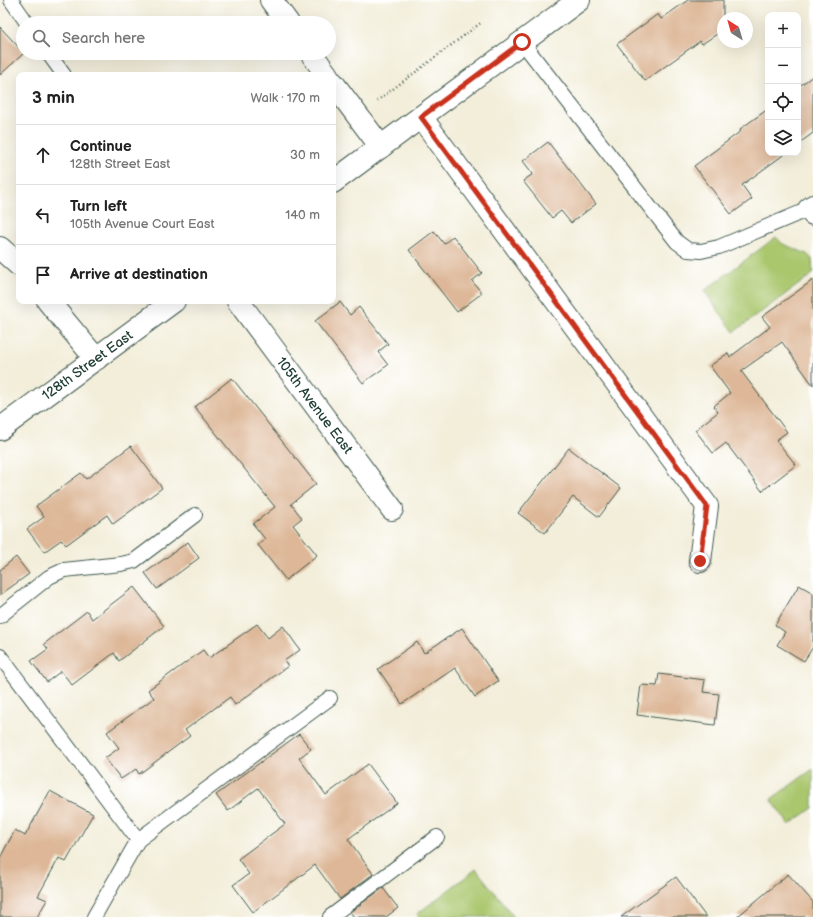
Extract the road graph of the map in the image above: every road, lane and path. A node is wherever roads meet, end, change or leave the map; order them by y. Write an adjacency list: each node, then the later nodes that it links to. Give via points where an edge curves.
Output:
1 (11, 0): 4 (lane)
2 (271, 0): 5 (street)
3 (579, 0): 7 (street)
4 (22, 16)
5 (283, 16)
6 (482, 22): 13 (path)
7 (522, 42): 14 (street); 17 (lane, via 677,242 688,250 701,251 719,247)
8 (53, 60): 10 (lane)
9 (316, 60): 11 (street)
10 (62, 72)
11 (325, 72)
12 (336, 87): 15 (street)
13 (376, 101)
14 (421, 117): 15 (street); 27 (street, via 707,506)
15 (381, 147): 16 (street)
16 (336, 180)
17 (812, 210)
18 (0, 248): 19 (street)
19 (16, 262)
20 (50, 304): 23 (street)
21 (170, 304): 23 (street, 128th Street East)
22 (240, 304): 25 (street, 105th Avenue East)
23 (96, 359): 24 (street, 128th Street East)
24 (0, 429)
25 (392, 509)
26 (195, 515): 28 (lane, via 134,561 64,570 49,577)
27 (700, 561)
28 (0, 616)
29 (0, 656): 32 (lane)
30 (330, 698): 32 (lane)
31 (437, 837): 34 (lane)
32 (138, 840): 33 (lane)
33 (94, 917)
34 (330, 917)

